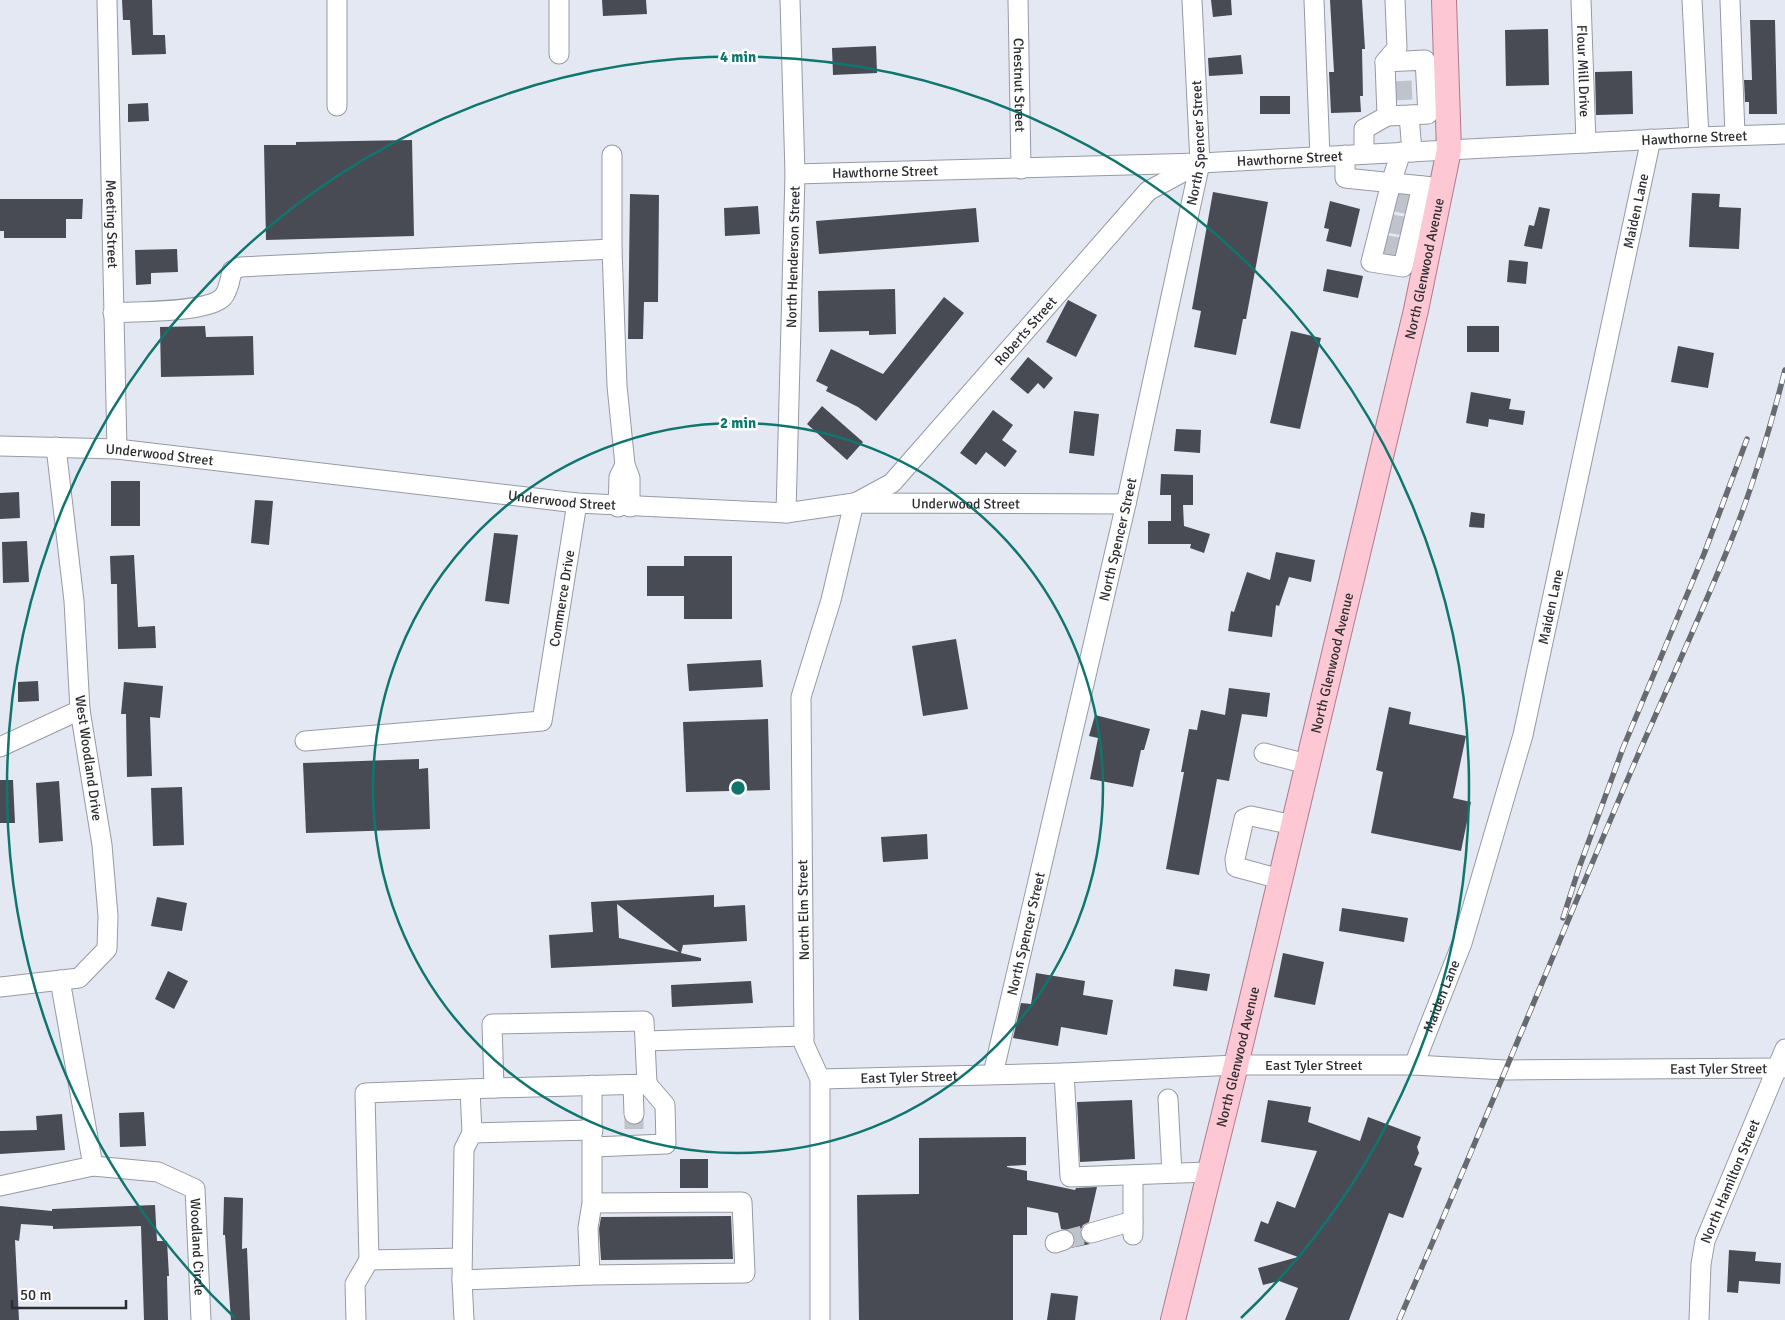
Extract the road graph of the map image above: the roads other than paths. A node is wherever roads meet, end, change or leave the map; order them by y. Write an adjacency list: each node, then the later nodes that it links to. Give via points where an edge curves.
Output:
1 (107, 0): 38 (street, Meeting Street)
2 (337, 0): 16 (street)
3 (559, 0): 13 (street)
4 (790, 0): 32 (street, North Henderson Street)
5 (1018, 0): 31 (street, Chestnut Street)
6 (1192, 0): 30 (street, North Spencer Street)
7 (1314, 0): 29 (street)
8 (1395, 0): 14 (street, via 1397,48)
9 (1444, 0): 15 (main road, North Glenwood Avenue)
10 (1581, 0): 23 (street, Flour Mill Drive)
11 (1692, 0): 21 (street)
12 (1730, 1): 20 (street)
13 (558, 54)
14 (1385, 62): 15 (street, via 1425,60); 17 (street, via 1389,91)
15 (1431, 89): 18 (street, via 1428,114); 24 (main road, North Glenwood Avenue)
16 (336, 106)
17 (1387, 116): 18 (street); 26 (street, via 1364,130)
18 (1409, 116): 25 (street)
19 (1785, 134): 20 (street, Hawthorne Street)
20 (1735, 135): 21 (street, Hawthorne Street)
21 (1700, 137): 22 (street, Hawthorne Street)
22 (1651, 139): 23 (street, Hawthorne Street); 60 (street, Maiden Lane, via 1523,735 1462,942)
23 (1586, 143): 24 (street, Hawthorne Street)
24 (1449, 150): 25 (street, Hawthorne Street); 33 (main road, North Glenwood Avenue)
25 (1406, 152): 26 (street, Hawthorne Street); 34 (street)
26 (1364, 154): 28 (street, Hawthorne Street)
27 (612, 155): 36 (street)
28 (1344, 156): 29 (street, Hawthorne Street); 34 (street, via 1345,178)
29 (1320, 157): 30 (street, Hawthorne Street)
30 (1200, 163): 31 (street, Hawthorne Street); 42 (street, Roberts Street, via 1148,191 892,483); 44 (street, North Spencer Street)
31 (1021, 169): 32 (street, Hawthorne Street)
32 (795, 174): 46 (street, North Henderson Street)
33 (1432, 187): 34 (street); 35 (street); 37 (main road, North Glenwood Avenue)
34 (1389, 195): 35 (street)
35 (1396, 225): 37 (street); 37 (street, via 1378,244 1371,262 1403,267)
36 (612, 249): 38 (street, via 240,266 232,271 225,295 212,304 194,308); 45 (street, via 617,386 625,464 619,477)
37 (1410, 255): 51 (main road, North Glenwood Avenue, via 1414,320)
38 (114, 312): 41 (street, Meeting Street)
39 (0, 446): 40 (street, Underwood Street)
40 (56, 447): 41 (street, Underwood Street); 47 (street, West Woodland Drive, via 74,601)
41 (117, 448): 43 (street, Underwood Street)
42 (854, 503): 44 (street, Underwood Street); 46 (street, Underwood Street); 56 (street, North Elm Street, via 831,600 801,697)
43 (577, 504): 45 (street, Underwood Street); 48 (street, Commerce Drive, via 542,721)
44 (1126, 504): 63 (street, North Spencer Street)
45 (624, 507): 46 (street, Underwood Street)
46 (786, 513)
47 (80, 710): 49 (street); 54 (street, West Woodland Drive, via 102,844 108,949 79,978)
48 (305, 741)
49 (0, 747)
50 (1264, 753): 51 (street)
51 (1308, 764): 52 (main road, North Glenwood Avenue)
52 (1293, 825): 53 (main road, North Glenwood Avenue); 53 (street, via 1251,816 1244,819 1242,827 1236,867)
53 (1280, 879): 59 (main road, North Glenwood Avenue)
54 (60, 980): 55 (street, West Woodland Drive); 73 (street)
55 (0, 987)
56 (804, 1036): 57 (street); 64 (street, North Elm Street, via 804,1044)
57 (645, 1041): 65 (street); 67 (street, via 644,1021 492,1024)
58 (1785, 1049): 61 (street, North Hamilton Street)
59 (1236, 1065): 60 (street, East Tyler Street); 62 (street, East Tyler Street); 74 (main road, North Glenwood Avenue)
60 (1414, 1065): 61 (street, East Tyler Street, via 1506,1070)
61 (1781, 1068): 89 (street, North Hamilton Street, via 1705,1241)
62 (1064, 1072): 63 (street, East Tyler Street); 76 (street, via 1070,1176)
63 (993, 1074): 64 (street, East Tyler Street)
64 (820, 1079): 87 (street, North Elm Street)
65 (640, 1084): 66 (street); 70 (street); 70 (street, via 665,1105 666,1144)
66 (592, 1085): 67 (street); 72 (street)
67 (494, 1088): 68 (street)
68 (470, 1089): 71 (street); 81 (street, via 365,1093)
69 (1168, 1099): 75 (street)
70 (634, 1129): 72 (street)
71 (472, 1133): 72 (street); 80 (street, via 464,1149)
72 (593, 1139): 78 (street)
73 (93, 1166): 77 (street, Woodland Circle); 84 (street, Woodland Circle, via 158,1172 195,1189)
74 (1208, 1172): 75 (street); 88 (main road, North Glenwood Avenue)
75 (1172, 1173): 76 (street)
76 (1132, 1175): 79 (street, via 1133,1228)
77 (0, 1186)
78 (592, 1203): 82 (street, via 588,1228); 82 (street, via 742,1202 745,1273)
79 (1092, 1233)
80 (462, 1258): 81 (street); 83 (street)
81 (369, 1260): 85 (street, via 355,1284)
82 (590, 1275): 83 (street)
83 (462, 1280): 86 (street)
84 (201, 1320)
85 (356, 1320)
86 (464, 1320)
87 (820, 1320)
88 (1172, 1320)
89 (1699, 1320)

